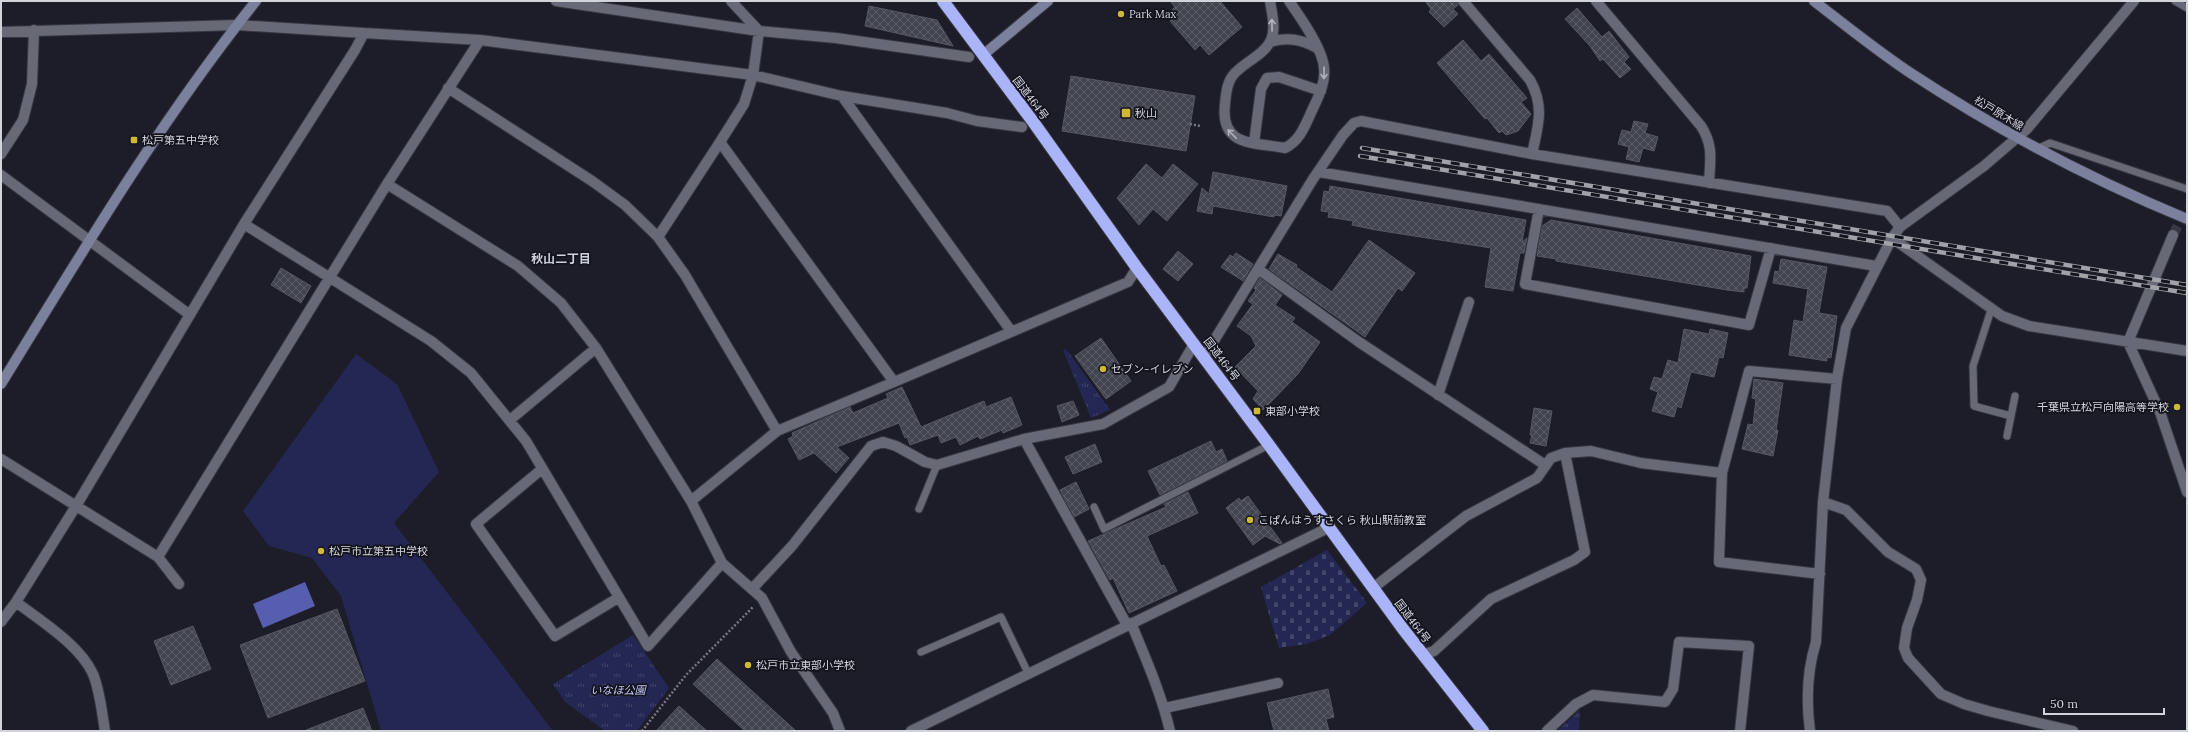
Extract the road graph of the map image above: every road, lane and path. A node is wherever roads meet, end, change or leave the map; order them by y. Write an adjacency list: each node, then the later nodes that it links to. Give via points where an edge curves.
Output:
1 (256, 1): 14 (street)
2 (556, 1): 16 (street)
3 (731, 1): 16 (street)
4 (943, 1): 22 (highway, 国道464号)
5 (1048, 1): 22 (street)
6 (1270, 1): 20 (street, one-way to 6, via 1273,28)
7 (1288, 1): 21 (street, via 1306,26)
8 (1463, 1): 36 (street, via 1530,80 1538,93 1539,121)
9 (1596, 1): 39 (street, via 1708,137 1711,148)
10 (1814, 1): 31 (street, 松戸原木線, via 1908,71)
11 (2134, 1): 31 (street)
12 (2175, 1): 13 (lane)
13 (2187, 8)
14 (237, 25): 15 (street); 18 (street); 49 (street, via 170,117)
15 (34, 30): 17 (street); 35 (street, via 32,84 23,120)
16 (759, 31): 23 (street, via 836,38); 24 (street)
17 (1, 32)
18 (364, 32): 19 (street); 44 (street, via 351,57)
19 (480, 40): 24 (street); 25 (street)
20 (1270, 42): 21 (street, via 1291,39 1307,42); 33 (street, one-way to 20, via 1234,137 1228,131 1224,116 1227,88 1234,74)
21 (1317, 48): 26 (street, one-way to 26, via 1324,68)
22 (982, 55): 52 (highway, 国道464号)
23 (969, 58)
24 (754, 75): 27 (street); 32 (street, via 744,104)
25 (448, 88): 40 (street); 47 (street, via 592,181 625,205)
26 (1321, 91): 33 (street, via 1302,132 1293,144 1285,148); 33 (street, via 1278,77 1267,78 1261,89)
27 (842, 96): 30 (street); 58 (street)
28 (1190, 124): 29 (path)
29 (1200, 126)
30 (1022, 127)
31 (2016, 138): 34 (street, 松戸原木線); 45 (street, via 1984,166)
32 (720, 142): 47 (street); 65 (street)
33 (1254, 143)
34 (2037, 149): 41 (lane, via 2050,143); 43 (street, 松戸原木線, via 2126,194)
35 (1, 154)
36 (1532, 154): 37 (street, via 1361,121 1354,123 1343,135); 39 (street)
37 (1319, 172): 42 (street); 53 (street)
38 (1, 175): 49 (street)
39 (1709, 183): 45 (street, via 1887,211)
40 (387, 184): 54 (street); 61 (street, via 518,266 561,303)
41 (2187, 189)
42 (1539, 209): 50 (street); 50 (street, via 1526,284 1749,325)
43 (2187, 220)
44 (244, 224): 54 (street); 57 (street)
45 (1900, 227): 48 (street)
46 (2173, 235): 59 (street)
47 (658, 237): 71 (street, via 685,275)
48 (1892, 238): 51 (street); 56 (street)
49 (90, 240): 57 (street); 66 (street)
50 (1770, 248): 51 (street)
51 (1876, 266): 64 (street, via 1848,322)
52 (1136, 268): 58 (street, via 1128,282); 60 (highway, 国道464号)
53 (1258, 269): 63 (street); 67 (street)
54 (329, 278): 70 (street, via 431,341 471,374); 88 (street)
55 (1469, 302): 67 (street)
56 (1991, 310): 59 (street, via 2029,326); 69 (lane, via 1973,366 1974,406)
57 (190, 315): 84 (street)
58 (1011, 331): 65 (street)
59 (2128, 342): 62 (street); 81 (street, via 2160,412)
60 (1194, 344): 63 (highway, 国道464号); 73 (street, via 1169,387 1138,406 1103,424)
61 (596, 348): 70 (street); 82 (street)
62 (2187, 351)
63 (1204, 357): 74 (highway, 国道464号)
64 (1837, 379): 80 (street, via 1749,371); 83 (street)
65 (894, 382): 71 (street)
66 (1, 384)
67 (1438, 395): 78 (street)
68 (2015, 396): 69 (lane)
69 (2011, 416): 72 (lane)
70 (510, 420): 79 (street)
71 (777, 431): 82 (street)
72 (2007, 436)
73 (1024, 439): 77 (street); 98 (street)
74 (1269, 445): 85 (lane, via 1104,529); 87 (highway, 国道464号)
75 (1565, 453): 78 (street, via 1551,458); 80 (street, via 1591,451 1641,463); 100 (street, via 1586,552 1491,599 1434,651)
76 (1, 459): 84 (street)
77 (937, 464): 86 (lane); 93 (street, via 925,462 883,442 871,446 792,546)
78 (1545, 465): 92 (street, via 1537,478 1466,516)
79 (542, 469): 94 (street); 94 (street, via 476,524 556,636)
80 (1722, 473): 90 (street, via 1719,562)
81 (2187, 492)
82 (691, 501): 89 (street)
83 (1823, 502): 90 (street); 113 (street, via 1846,510 1888,552 1916,569 1921,580 1918,600 1906,628 1904,648 1908,658 1941,694 1988,711)
84 (76, 506): 88 (street); 96 (street)
85 (1094, 507)
86 (919, 510)
87 (1330, 527): 92 (highway, 国道464号); 98 (street)
88 (158, 558): 91 (street)
89 (722, 563): 93 (street); 94 (street, via 648,646)
90 (1820, 574): 112 (street, via 1816,642 1810,661)
91 (179, 584)
92 (1373, 588): 100 (highway, 国道464号)
93 (752, 589): 95 (street)
94 (618, 598)
95 (762, 598): 105 (path, via 686,675); 106 (street, via 791,652 833,713)
96 (16, 602): 97 (street); 104 (street, via 80,654 93,673)
97 (1, 622)
98 (1129, 624): 101 (street); 103 (street)
99 (922, 652): 101 (lane, via 1001,617)
100 (1423, 655): 109 (highway, 国道464号)
101 (1029, 675): 107 (street)
102 (1278, 683): 103 (street)
103 (1164, 708): 108 (street)
104 (105, 731)
105 (642, 731)
106 (840, 731)
107 (911, 731)
108 (1170, 731)
109 (1483, 731)
110 (1547, 731): 111 (street, via 1576,704 1593,695 1665,702 1674,689 1679,642 1748,646)
111 (1740, 731)
112 (1810, 731)
113 (2073, 731)

